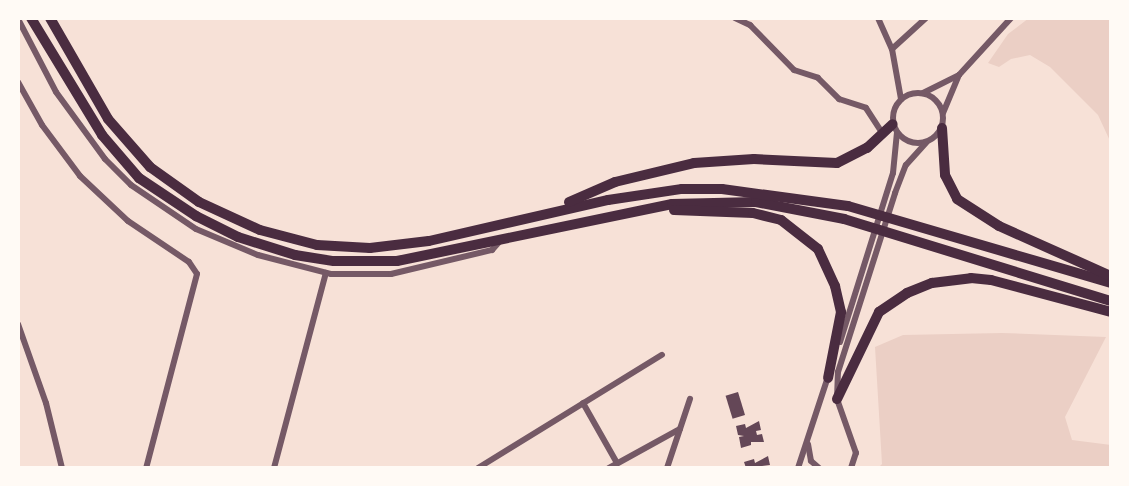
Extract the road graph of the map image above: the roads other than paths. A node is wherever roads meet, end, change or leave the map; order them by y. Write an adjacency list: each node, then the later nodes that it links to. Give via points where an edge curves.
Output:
1 (31, 18): 21 (highway, via 96,126 139,178 166,199 238,237 295,255 334,261 397,261)
2 (50, 18): 20 (highway, via 108,119 150,167 199,202 260,230 318,245 370,248 429,241)
3 (735, 18): 16 (street, via 750,25 794,70 818,78 839,99 866,108)
4 (878, 18): 8 (street)
5 (926, 18): 8 (street)
6 (1011, 18): 9 (street)
7 (18, 19): 23 (street, via 79,128 131,186 168,214 229,244)
8 (892, 50): 12 (street)
9 (959, 75): 11 (street); 13 (street)
10 (18, 82): 39 (street, via 47,134 80,176 128,221 189,262 197,274)
11 (923, 93): 12 (street); 13 (street, via 936,100)
12 (902, 99): 14 (street, via 894,109)
13 (943, 114): 15 (street)
14 (895, 128): 16 (highway); 17 (street, via 913,143); 18 (street, via 897,158)
15 (942, 128): 17 (street); 24 (highway, via 945,175 957,200 999,226)
16 (882, 133): 20 (highway, via 867,148 837,163 754,159 694,163 615,182)
17 (926, 143): 18 (street, via 906,165)
18 (891, 192): 22 (street)
19 (644, 209): 21 (highway); 26 (highway, via 720,200 797,209 915,239); 30 (highway, via 753,213 781,220 818,249 835,286 841,312)
20 (547, 211): 25 (highway, via 682,189 801,197 848,206)
21 (501, 240): 23 (street, via 492,250 391,274)
22 (874, 246): 30 (street); 32 (street, via 838,372)
23 (326, 273): 40 (street)
24 (1111, 276)
25 (1111, 284)
26 (1111, 301)
27 (1111, 312): 32 (highway, via 991,280 932,283 907,293 879,312 867,329)
28 (18, 324): 38 (street, via 46,403)
29 (662, 355): 33 (street)
30 (828, 378): 35 (street)
31 (690, 399): 34 (street)
32 (837, 399): 36 (street)
33 (583, 404): 37 (street); 41 (street)
34 (680, 429): 37 (street); 43 (street)
35 (807, 441): 44 (street); 45 (street, via 811,461)
36 (856, 457): 46 (street); 47 (street)
37 (617, 463): 42 (street)
38 (62, 468)
39 (146, 468)
40 (274, 468)
41 (478, 468)
42 (609, 468)
43 (667, 468)
44 (798, 468)
45 (819, 468)
46 (844, 468)
47 (851, 468)

